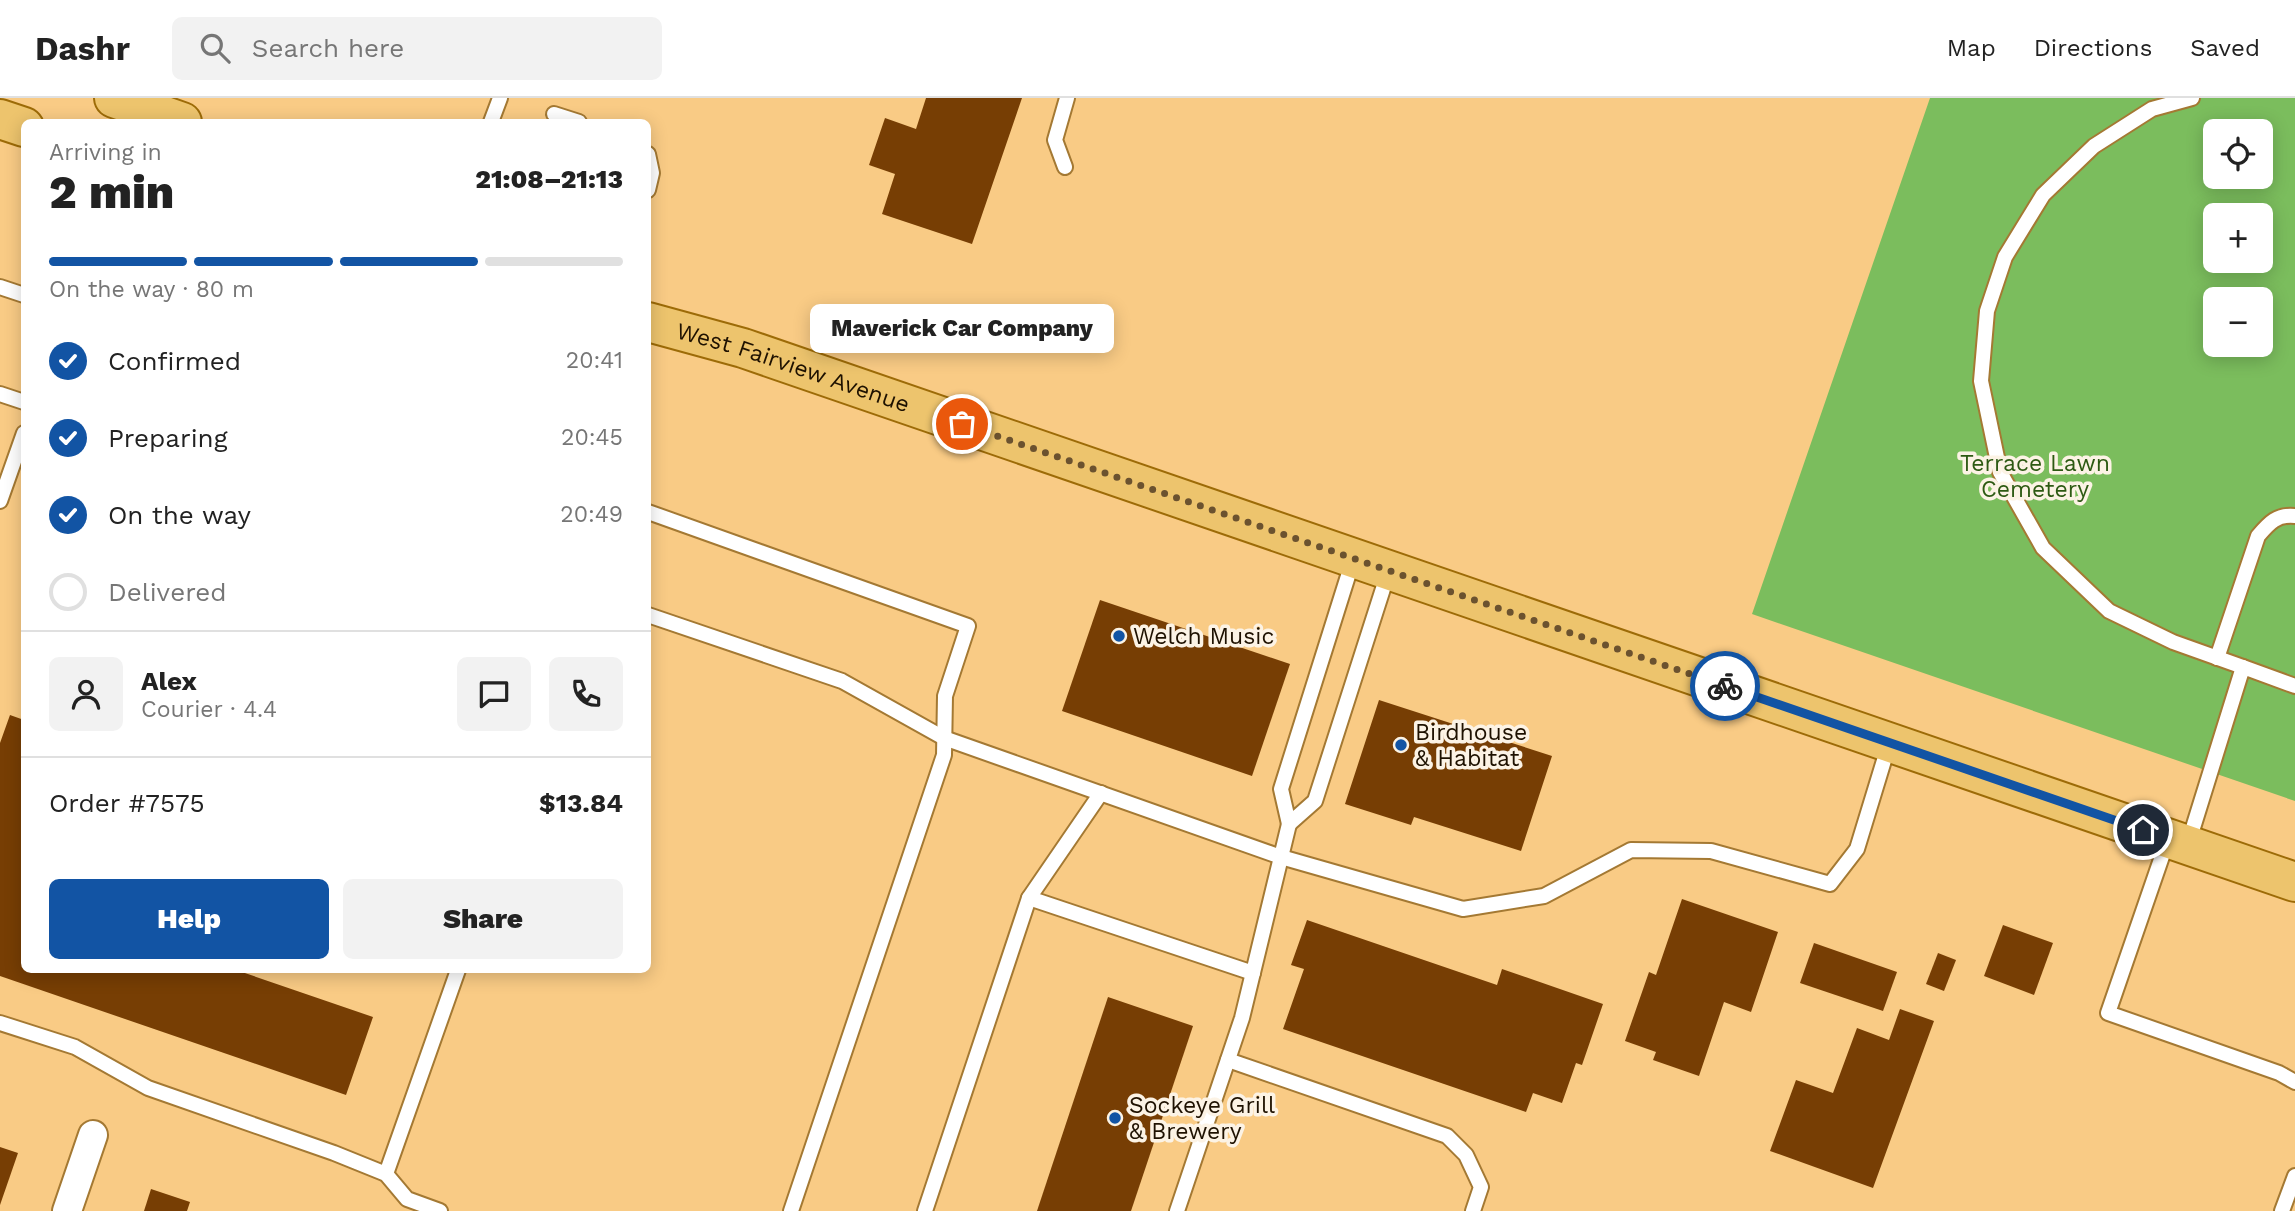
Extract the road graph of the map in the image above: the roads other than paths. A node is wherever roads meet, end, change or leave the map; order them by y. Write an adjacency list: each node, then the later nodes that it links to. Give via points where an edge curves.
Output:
1 (114, 98): 7 (main road)
2 (500, 98): 8 (lane)
3 (1067, 98): 11 (lane, via 1055,140)
4 (2192, 98): 24 (lane, via 2152,108 2094,146 2043,195 2005,257 1987,311 1981,381 2000,471 2043,548 2109,611)
5 (554, 114): 9 (lane)
6 (0, 119): 10 (main road)
7 (173, 119)
8 (492, 119)
9 (570, 119)
10 (21, 126)
11 (1065, 167)
12 (0, 287): 13 (lane)
13 (21, 294)
14 (651, 323): 21 (main road, West Fairview Avenue, via 743,348)
15 (0, 394): 16 (lane)
16 (21, 401)
17 (21, 442): 18 (lane)
18 (0, 501)
19 (651, 513): 27 (lane, via 968,626 945,696)
20 (2295, 516): 24 (lane, via 2272,520 2258,536)
21 (1353, 558): 22 (main road, West Fairview Avenue); 30 (lane, via 1281,789)
22 (1389, 570): 28 (main road, West Fairview Avenue); 30 (lane, via 1315,801)
23 (651, 616): 27 (lane, via 842,681)
24 (2217, 657): 25 (lane)
25 (2243, 667): 26 (lane); 31 (lane)
26 (2295, 686)
27 (944, 738): 29 (lane); 45 (lane, via 944,755)
28 (1889, 743): 31 (main road, West Fairview Avenue); 32 (lane, via 1857,849 1830,884 1711,851 1631,850 1544,896 1463,909)
29 (1101, 793): 32 (lane); 34 (lane)
30 (1289, 824): 32 (lane)
31 (2178, 842): 33 (main road, West Fairview Avenue); 39 (lane, via 2108,1013)
32 (1282, 857): 36 (lane)
33 (2295, 882)
34 (1029, 898): 36 (lane); 46 (lane)
35 (457, 973): 41 (lane)
36 (1253, 973): 38 (lane)
37 (0, 1023): 41 (lane, via 75,1047 148,1088)
38 (1228, 1060): 47 (lane); 48 (lane, via 1447,1136 1466,1155 1481,1187)
39 (2295, 1082)
40 (93, 1135): 43 (street)
41 (386, 1174): 44 (lane, via 407,1199)
42 (2295, 1176): 49 (lane)
43 (67, 1211)
44 (440, 1211)
45 (791, 1211)
46 (925, 1211)
47 (1177, 1211)
48 (1473, 1211)
49 (2282, 1211)

